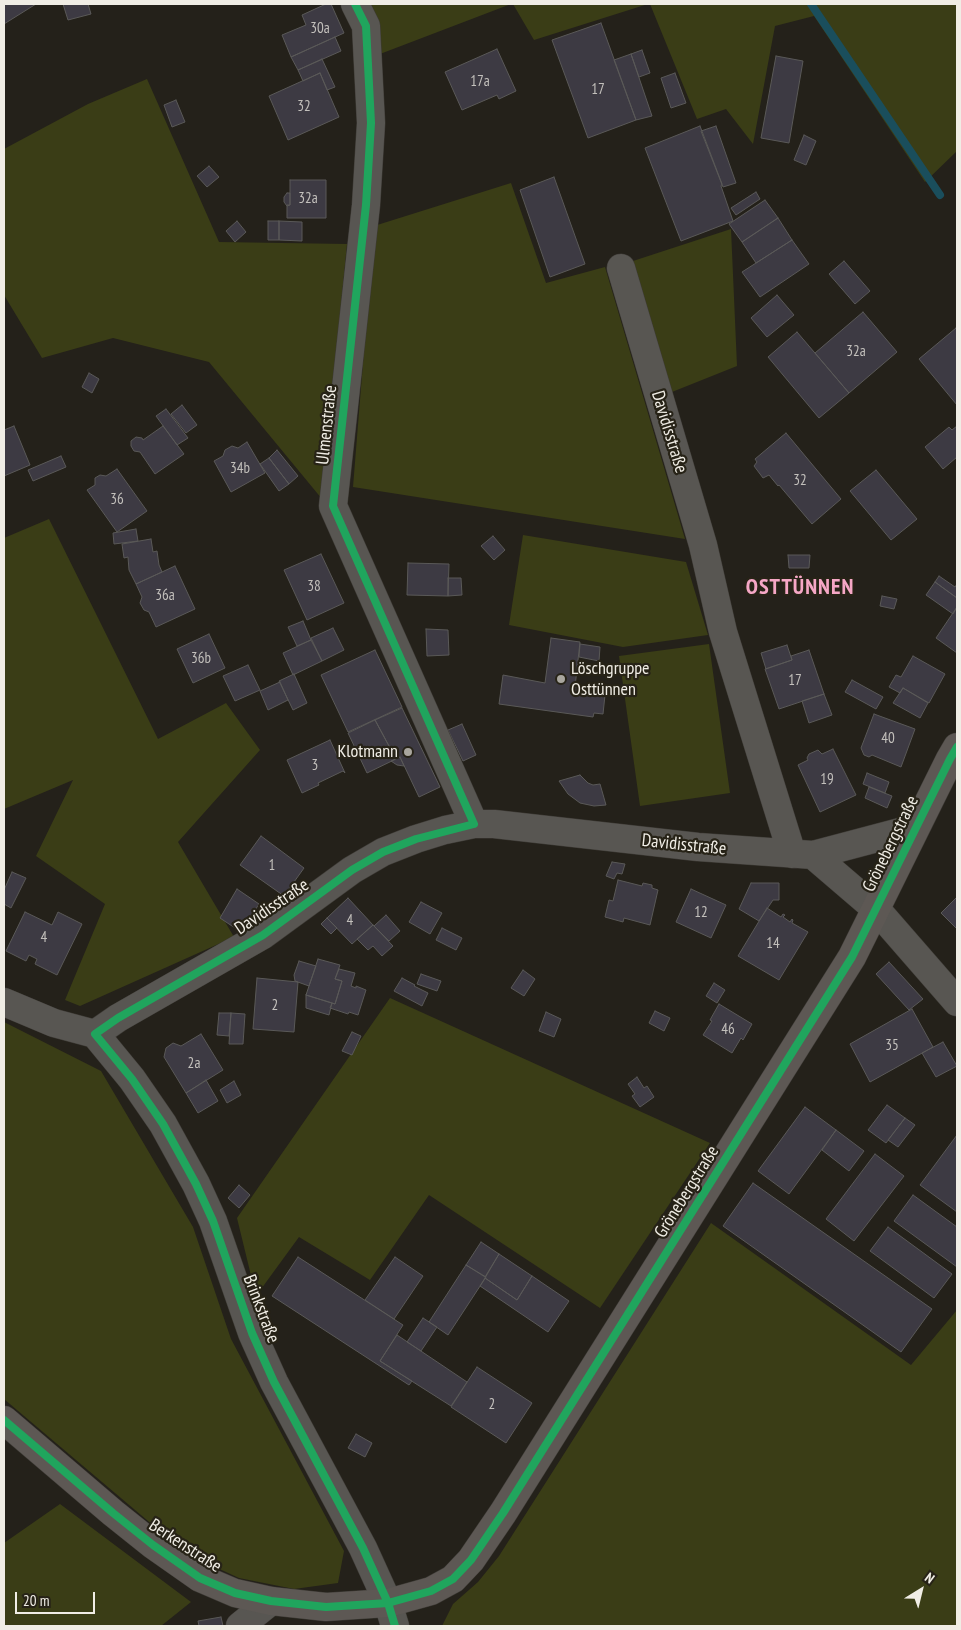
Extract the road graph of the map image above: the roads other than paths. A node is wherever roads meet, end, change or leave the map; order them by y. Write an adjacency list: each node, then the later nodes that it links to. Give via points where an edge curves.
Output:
1 (355, 4): 4 (street, Ulmenstraße, via 366,26 370,123 366,205 333,506)
2 (621, 268): 6 (street, Davidisstraße, via 703,545 723,632)
3 (957, 746): 5 (street, Grönebergstraße)
4 (474, 824): 6 (street, Davidisstraße, via 698,847); 10 (street, Davidisstraße, via 416,839 383,852 262,934)
5 (915, 828): 6 (street, Davidisstraße); 7 (street, Grönebergstraße)
6 (803, 854): 7 (street)
7 (876, 909): 9 (street); 13 (street, Grönebergstraße, via 852,957 471,1560 453,1579)
8 (4, 1002): 10 (street, via 54,1023)
9 (957, 1002)
10 (95, 1034): 13 (street, Brinkstraße, via 132,1079 196,1184 213,1221 252,1333 363,1548)
11 (4, 1420): 12 (street, Berkenstraße, via 112,1513 175,1561 200,1578 235,1593)
12 (270, 1601): 13 (street, Berkenstraße); 14 (street)
13 (392, 1615)
14 (240, 1626)

